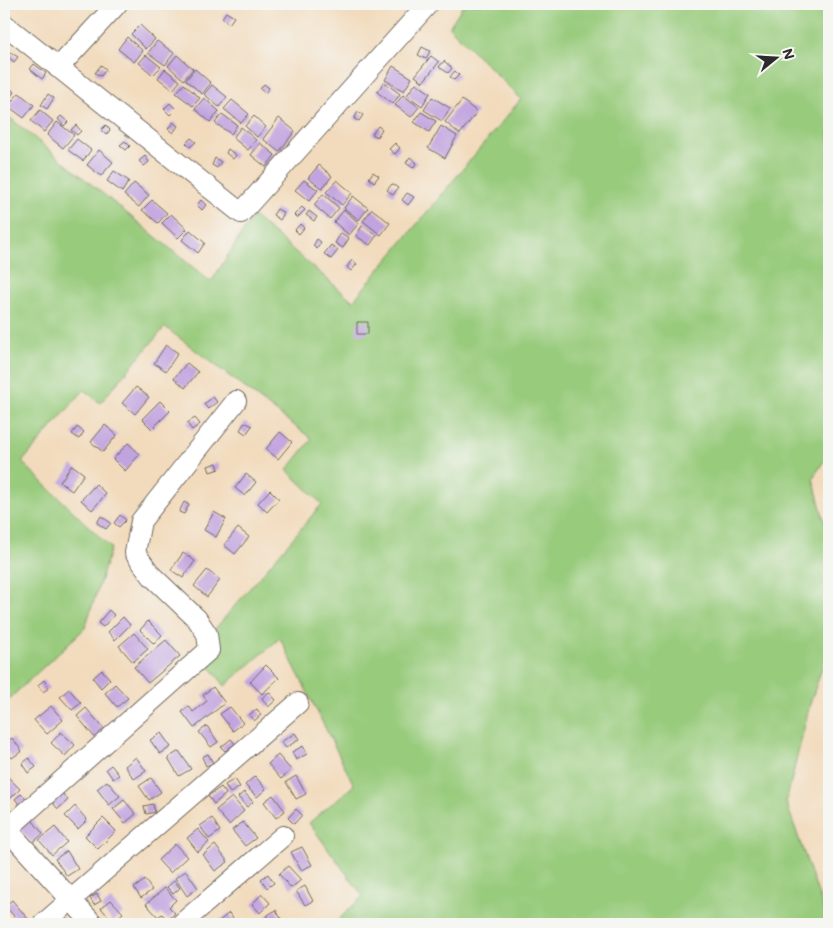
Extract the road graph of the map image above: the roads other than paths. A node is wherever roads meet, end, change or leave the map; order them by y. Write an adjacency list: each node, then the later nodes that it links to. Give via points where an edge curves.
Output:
1 (117, 4): 4 (street)
2 (428, 4): 4 (street, via 241,213)
3 (4, 24): 4 (street)
4 (58, 68)
5 (236, 401): 7 (street, via 141,521 135,553 152,576 197,618 207,634 209,650)
6 (298, 704): 9 (street)
7 (5, 829): 9 (street)
8 (284, 836): 12 (street)
9 (71, 900): 10 (street); 11 (street)
10 (43, 924)
11 (94, 924)
12 (181, 924)

